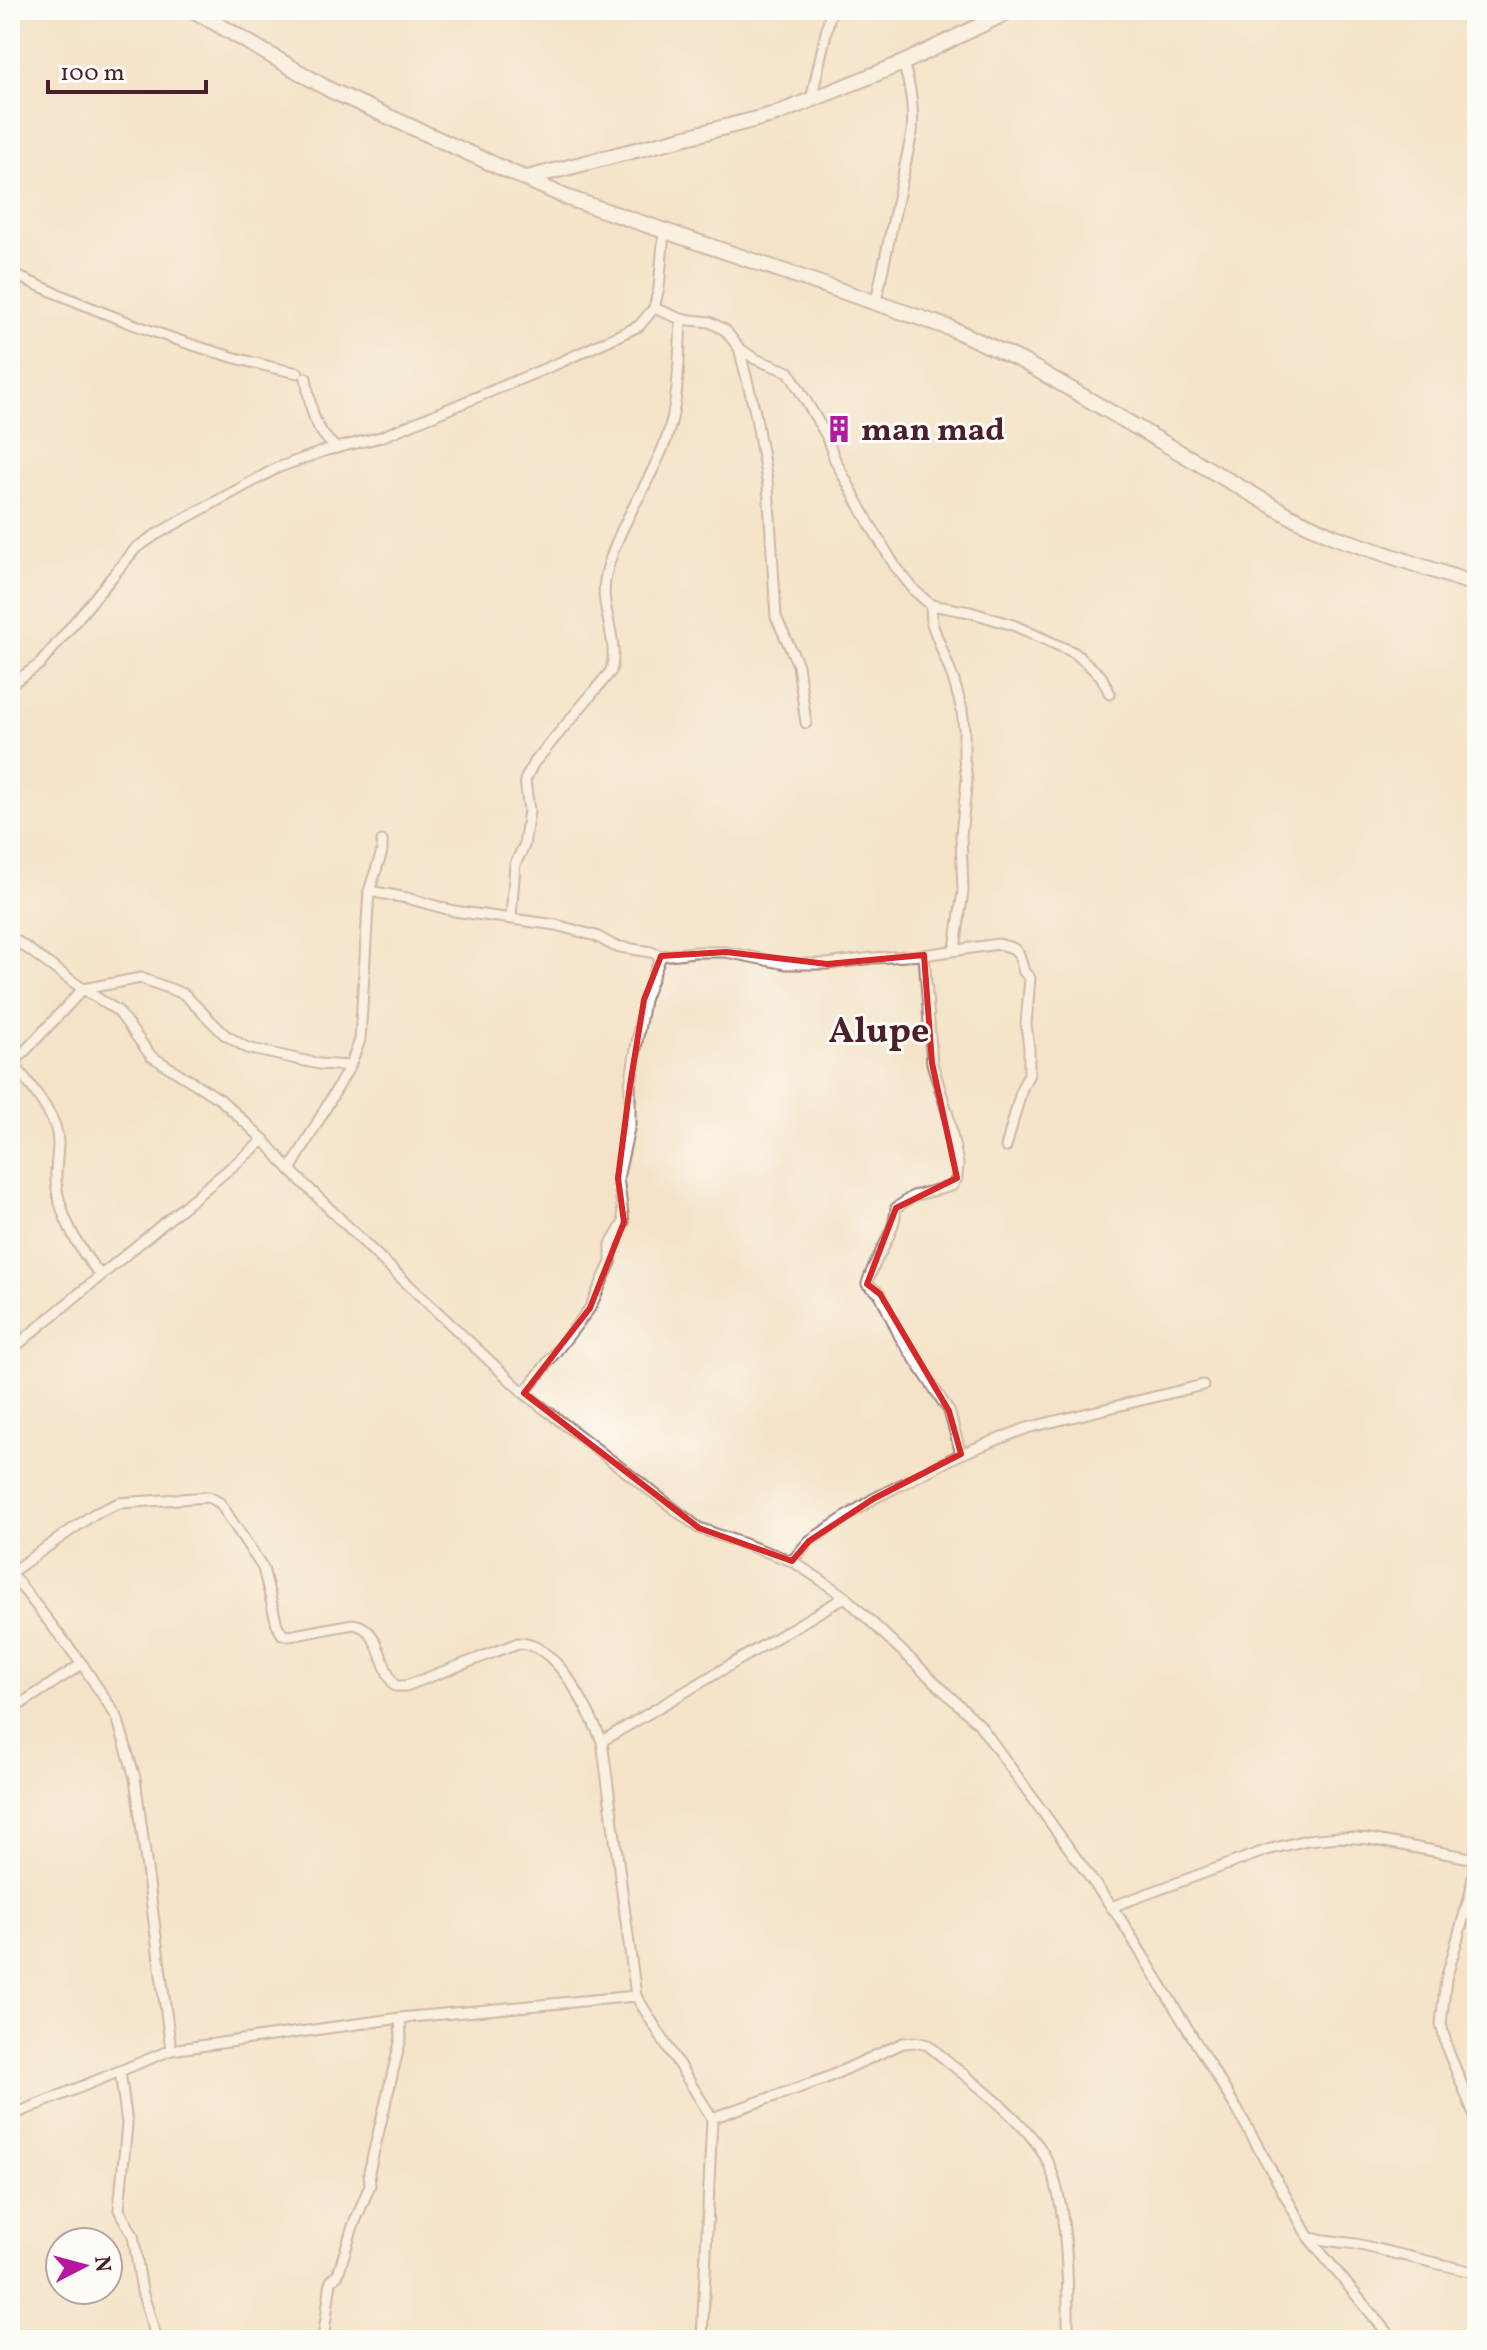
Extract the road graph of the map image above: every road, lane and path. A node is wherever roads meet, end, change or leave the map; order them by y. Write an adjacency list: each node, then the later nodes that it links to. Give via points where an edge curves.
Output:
1 (193, 10): 5 (street)
2 (224, 10): 5 (street)
3 (831, 10): 7 (street)
4 (1012, 10): 6 (street)
5 (211, 21): 8 (street, via 330,90)
6 (903, 63): 7 (street); 11 (street, via 914,111 912,133)
7 (811, 100): 8 (street, via 743,124)
8 (527, 178): 9 (street)
9 (664, 232): 11 (street); 12 (street)
10 (10, 273): 15 (street, via 86,307 248,363 302,376)
11 (876, 301): 18 (street, via 1022,361 1290,516 1335,537)
12 (654, 308): 13 (street); 16 (street, via 639,326 561,362 381,437)
13 (681, 319): 14 (street, via 710,322 725,330); 25 (street, via 677,387 666,440 616,541 605,576 603,601 615,656 611,671 525,780 529,811 524,846 515,864)
14 (739, 348): 19 (street, via 789,372 895,566); 22 (street, via 768,486 776,617 802,677)
15 (322, 436): 16 (street); 17 (street)
16 (336, 448): 17 (street)
17 (314, 455): 20 (street, via 277,468 136,548 40,664)
18 (1477, 585)
19 (931, 605): 21 (street, via 1013,625 1075,653 1101,676); 27 (street, via 964,729 963,891)
20 (10, 685)
21 (1110, 694)
22 (806, 723)
23 (382, 841): 24 (street)
24 (369, 891): 25 (street); 32 (street, via 362,1023)
25 (511, 918): 29 (street, via 556,925)
26 (10, 936): 30 (street)
27 (955, 949): 28 (street); 34 (street, via 998,944 1013,948 1030,978 1029,1074)
28 (924, 955): 29 (street, via 827,964 786,964 726,952); 40 (street, via 932,1063 948,1115 957,1178 952,1186 913,1196 896,1208 867,1284 880,1294 900,1337 949,1411)
29 (661, 956): 39 (street, via 644,1000 630,1085 630,1124 618,1178 624,1222 611,1244 611,1262 590,1308)
30 (83, 989): 31 (street); 32 (street, via 141,978 184,994 224,1034 247,1048); 33 (street, via 118,1011 151,1056 221,1100)
31 (12, 1065): 36 (street, via 54,1124 58,1192 79,1247)
32 (350, 1066): 35 (street)
33 (264, 1140): 35 (street); 36 (street)
34 (1006, 1147)
35 (290, 1170): 39 (street)
36 (100, 1274): 37 (street)
37 (10, 1351)
38 (1203, 1385): 40 (street, via 1027,1428)
39 (524, 1393): 41 (street, via 699,1528)
40 (961, 1454): 41 (street, via 873,1499 809,1541)
41 (792, 1561): 43 (street)
42 (10, 1573): 44 (street); 46 (street, via 94,1514 119,1503 209,1497 220,1503 263,1568 282,1634 362,1625 395,1686 529,1643 567,1677)
43 (845, 1597): 46 (street); 47 (street, via 979,1724)
44 (82, 1664): 45 (street); 50 (street, via 117,1717 135,1778)
45 (10, 1711)
46 (602, 1741): 48 (street)
47 (1111, 1907): 54 (street, via 1307,1840 1370,1839 1476,1859 1446,1979 1441,2024); 55 (street, via 1238,2111)
48 (636, 1996): 49 (street); 53 (street)
49 (400, 2018): 50 (street); 58 (street, via 401,2038 370,2185 331,2281)
50 (171, 2050): 51 (street)
51 (120, 2071): 52 (street); 57 (street, via 127,2124 119,2210 133,2235)
52 (10, 2116)
53 (712, 2118): 59 (street); 60 (street, via 824,2079 903,2043 928,2045 1023,2126 1042,2150 1062,2209)
54 (1477, 2121)
55 (1309, 2238): 56 (street); 61 (street)
56 (1477, 2273)
57 (157, 2340)
58 (323, 2340)
59 (702, 2340)
60 (1068, 2340)
61 (1393, 2340)

